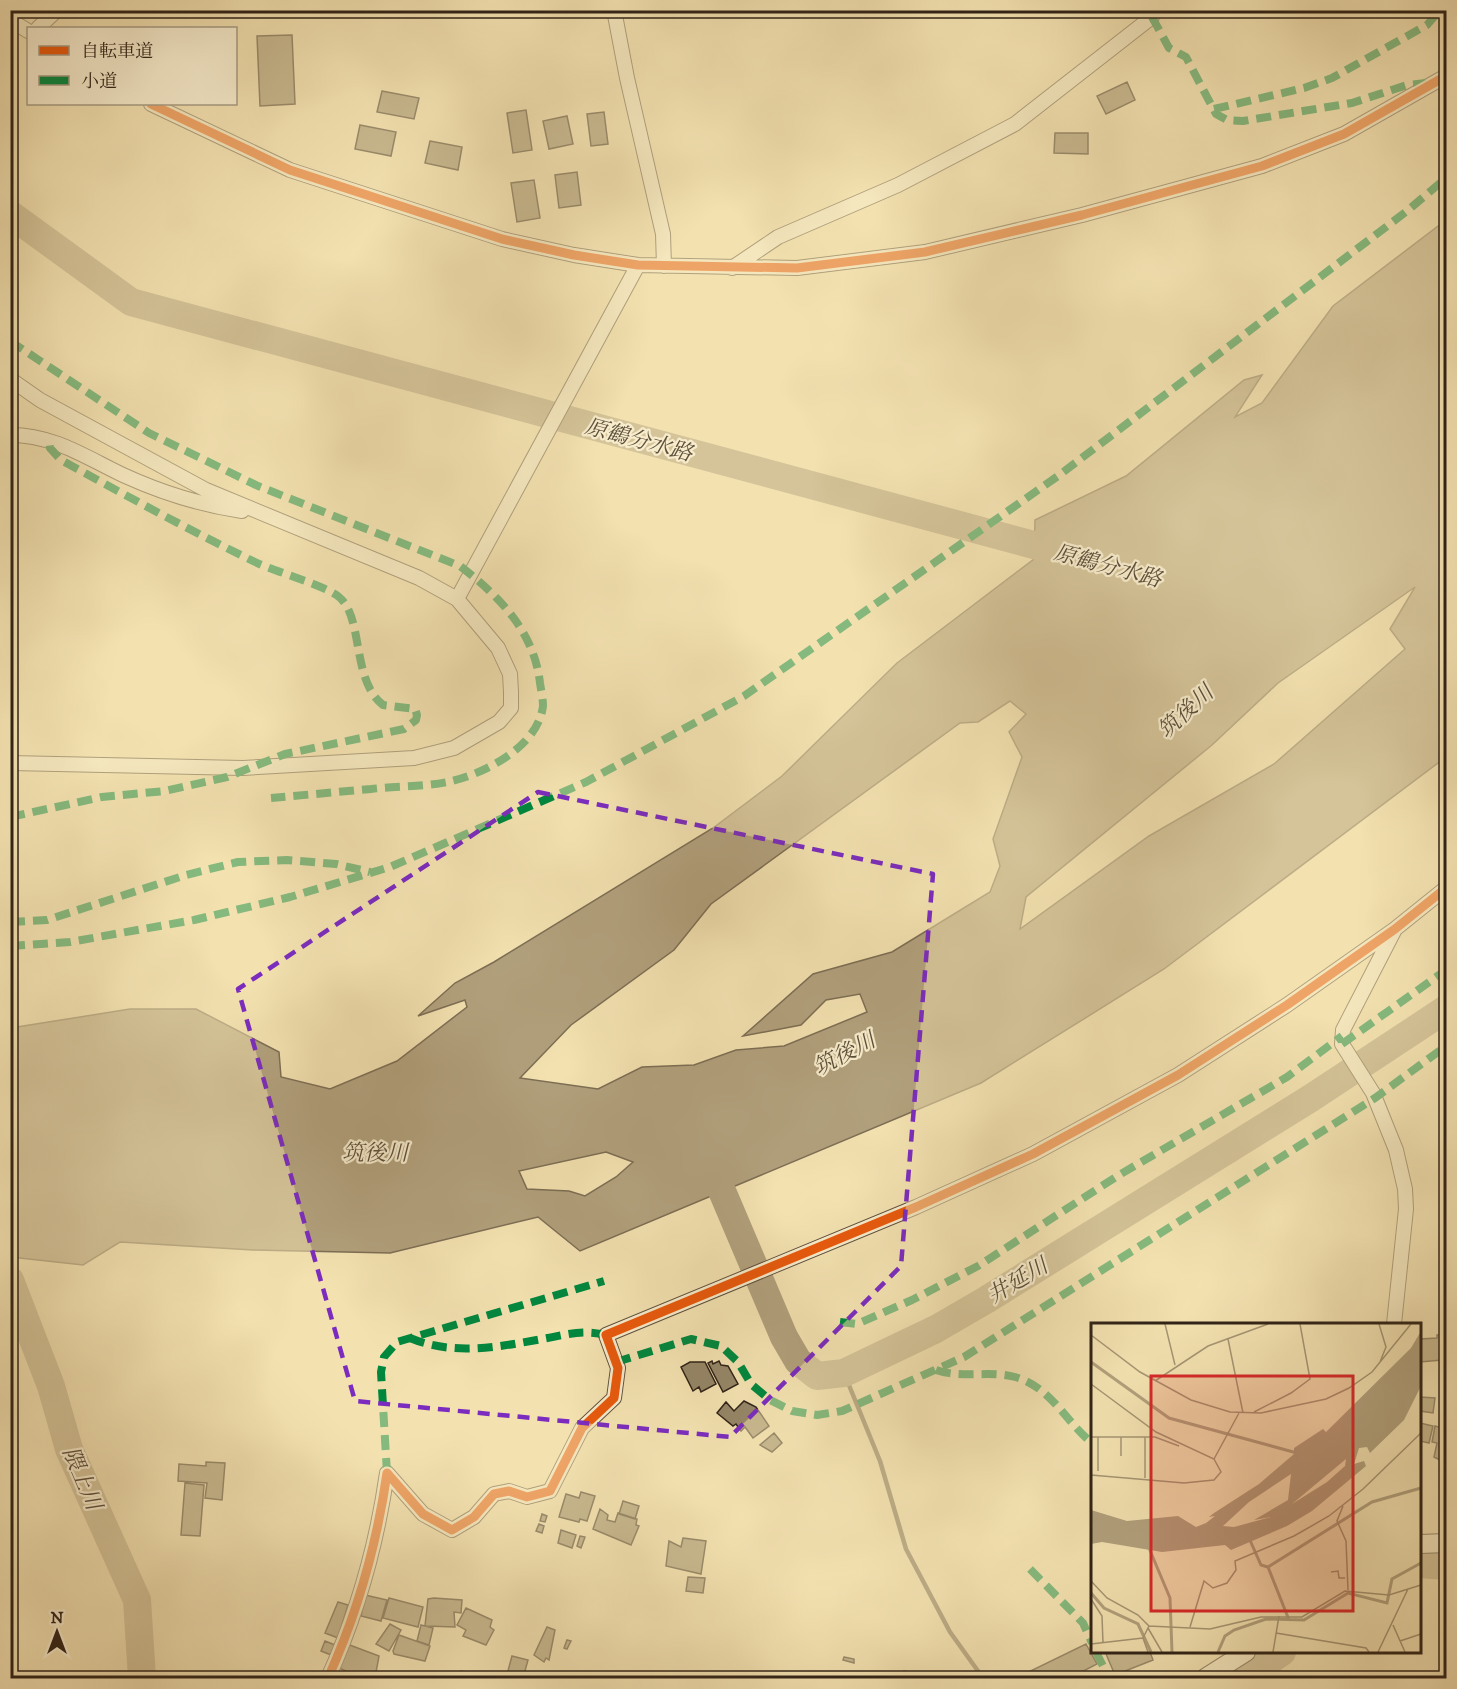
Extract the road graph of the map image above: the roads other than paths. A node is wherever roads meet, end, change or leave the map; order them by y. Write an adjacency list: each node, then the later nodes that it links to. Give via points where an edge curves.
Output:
1 (57, 10): 5 (street)
2 (614, 10): 9 (street, via 663,234)
3 (1153, 10): 10 (street, via 1152,16 1015,124 898,185 778,237)
4 (10, 20): 6 (street)
5 (39, 27)
6 (27, 30)
7 (1446, 76): 10 (street, via 1344,134 1263,166 1172,191 925,252 797,268)
8 (153, 105): 11 (street, via 290,170 352,192 494,237)
9 (664, 266): 10 (street); 11 (street)
10 (732, 268)
11 (636, 270): 15 (street)
12 (10, 380): 14 (street, via 140,457)
13 (10, 435): 14 (street, via 52,440 177,496)
14 (259, 514): 15 (street)
15 (460, 594): 16 (street, via 498,648 510,674 512,692 511,708 499,722 454,748 414,758 243,768)
16 (10, 763)
17 (1446, 888): 18 (street)
18 (1395, 929): 19 (street, via 1343,1030 1342,1044 1373,1093 1396,1150 1405,1189); 23 (street, via 1287,1005 1168,1080 1033,1154 916,1207 606,1335 618,1368 614,1398 582,1428 550,1491 527,1497 508,1491 494,1494 474,1517 452,1530 423,1514 387,1473 380,1521 350,1623)
19 (1394, 1323)
20 (1421, 1540): 21 (main road)
21 (1446, 1542)
22 (1244, 1653): 24 (main road)
23 (328, 1678)
24 (1205, 1678)

